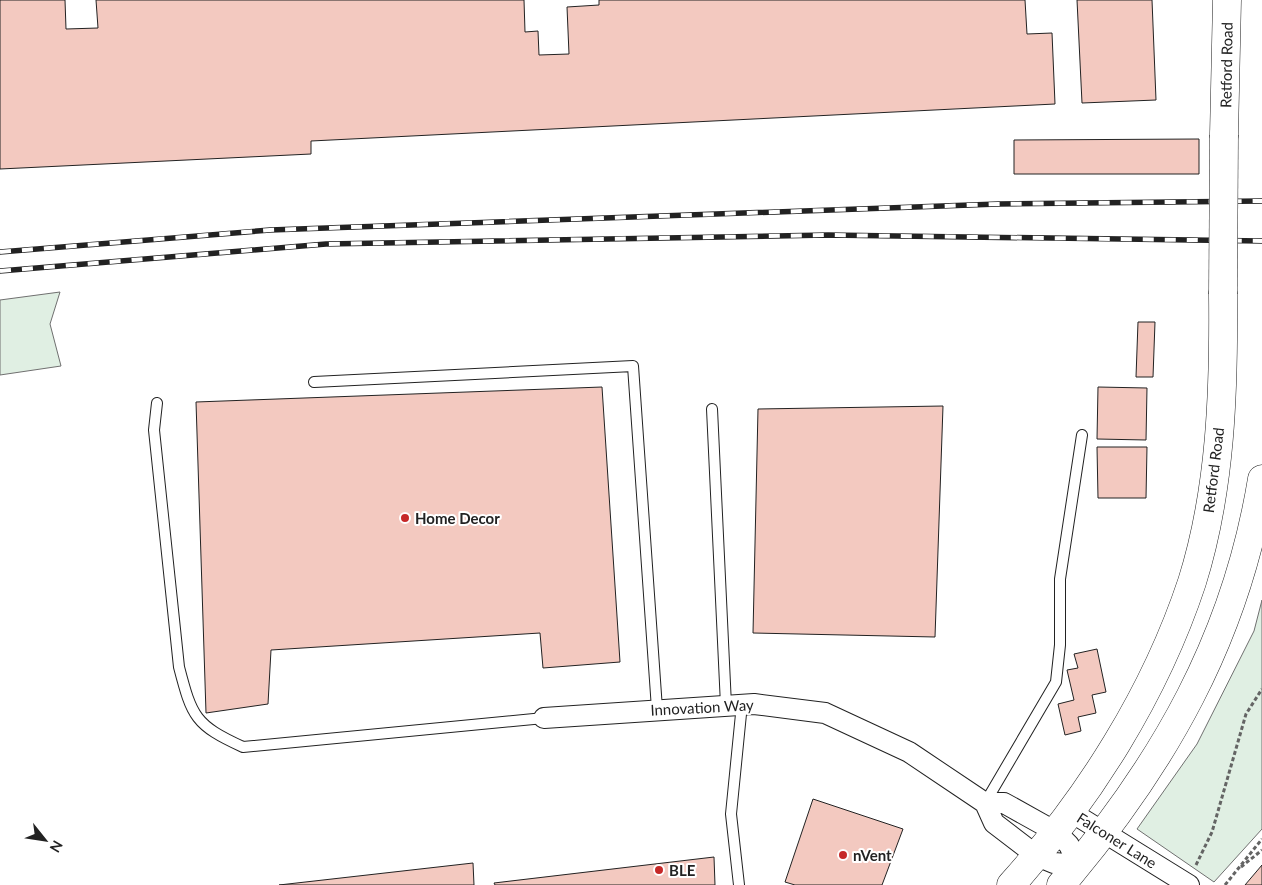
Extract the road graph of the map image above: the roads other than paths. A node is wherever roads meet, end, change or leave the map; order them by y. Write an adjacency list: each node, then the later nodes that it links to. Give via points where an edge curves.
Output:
1 (1227, 0): 11 (main road, Retford Road, bridge, via 1224,372 1207,518 1192,581 1169,643 1134,715)
2 (314, 382): 8 (lane, via 634,366)
3 (157, 403): 9 (lane, via 154,430 179,667 187,698 199,721 219,736 243,747)
4 (712, 409): 7 (lane)
5 (1082, 435): 10 (lane, via 1060,579 1060,645 1056,682)
6 (1262, 479): 12 (main road, via 1243,570 1194,693 1153,764)
7 (734, 705): 8 (street, Innovation Way); 10 (street, Innovation Way, via 754,704 825,714 909,752); 16 (lane, via 731,814)
8 (657, 709): 9 (street, Innovation Way)
9 (544, 718)
10 (985, 803): 11 (street, Innovation Way, via 1004,803); 13 (street, Innovation Way, via 994,823)
11 (1064, 822): 12 (street, Falconer Lane); 13 (main road, Retford Road); 14 (street, Innovation Way)
12 (1103, 833): 14 (main road); 15 (street, Falconer Lane)
13 (1037, 856): 14 (street, Innovation Way, via 1054,862); 17 (main road, Retford Road)
14 (1070, 875)
15 (1187, 884)
16 (739, 885)
17 (1011, 885)

